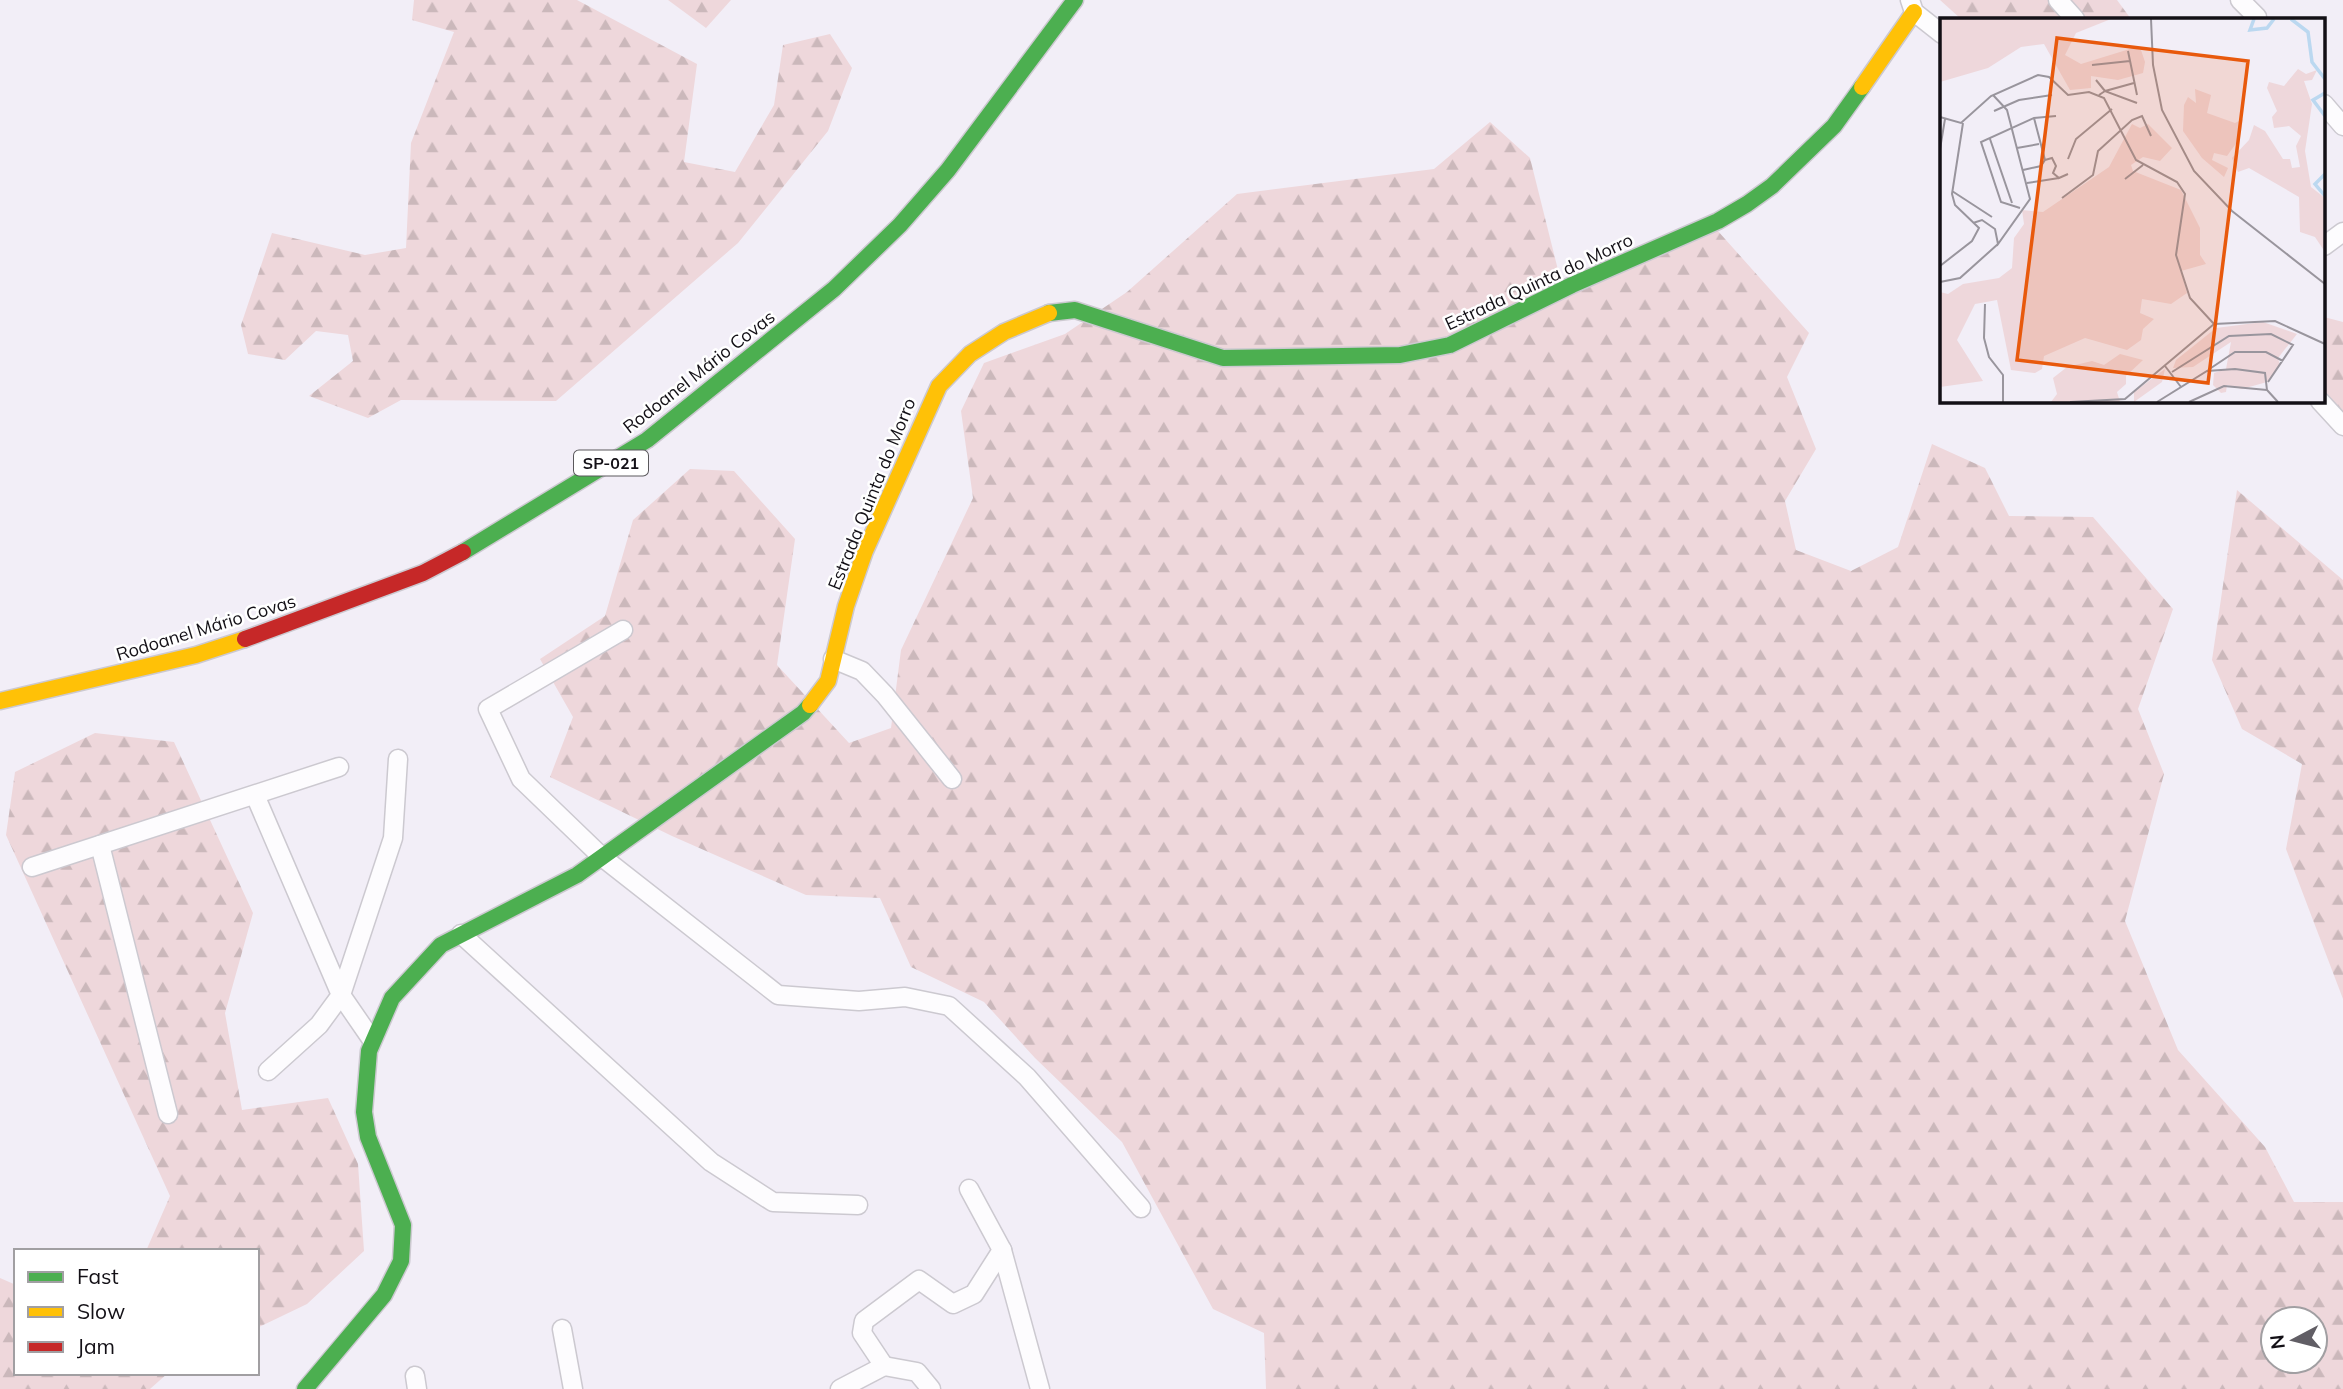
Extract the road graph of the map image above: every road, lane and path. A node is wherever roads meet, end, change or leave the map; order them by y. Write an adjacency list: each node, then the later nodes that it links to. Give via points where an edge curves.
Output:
1 (1075, 0): 16 (main road, Rodoanel Mário Covas / SP-021, via 948,170 900,225 834,289 647,440 497,534 423,573 196,655)
2 (2057, 0): 6 (street)
3 (2240, 0): 5 (street)
4 (1912, 6): 7 (street); 15 (main road, Estrada Quinta do Morro, via 1834,126 1755,198 1718,221 1450,345 1400,355 1223,358 1075,310 1051,312 1004,332 970,354 930,401 860,564)
5 (2256, 12)
6 (2074, 18)
7 (1940, 32)
8 (2326, 106): 9 (street)
9 (2343, 127)
10 (2343, 232): 11 (street)
11 (2326, 245)
12 (2321, 402): 13 (street)
13 (2343, 426)
14 (623, 630): 22 (street, via 488,709 521,779)
15 (833, 659): 19 (street, via 862,671); 22 (main road, Estrada Quinta do Morro, via 828,681 803,713)
16 (0, 701)
17 (398, 759): 25 (street, via 393,838)
18 (339, 767): 20 (street)
19 (952, 779)
20 (255, 794): 21 (street); 25 (street)
21 (100, 845): 23 (street); 28 (street)
22 (602, 857): 24 (main road, Estrada Quinta do Morro, via 549,891); 31 (street, via 778,995 859,1001 905,997 949,1006 1027,1077)
23 (32, 867)
24 (461, 934): 26 (main road, Estrada Quinta do Morro, via 426,958 393,998); 30 (street, via 711,1162 773,1202)
25 (341, 995): 26 (street); 27 (street, via 319,1025)
26 (372, 1040): 35 (main road, Estrada Quinta do Morro, via 365,1125 403,1225 401,1261 378,1303)
27 (268, 1071)
28 (168, 1114)
29 (969, 1189): 32 (street)
30 (858, 1205)
31 (1141, 1208)
32 (1002, 1250): 34 (street, via 974,1294 953,1304 919,1280 864,1321 862,1333); 39 (street)
33 (562, 1329): 36 (street)
34 (884, 1366): 37 (street); 38 (street, via 917,1372)
35 (305, 1389)
36 (573, 1389)
37 (840, 1389)
38 (931, 1389)
39 (1040, 1389)

